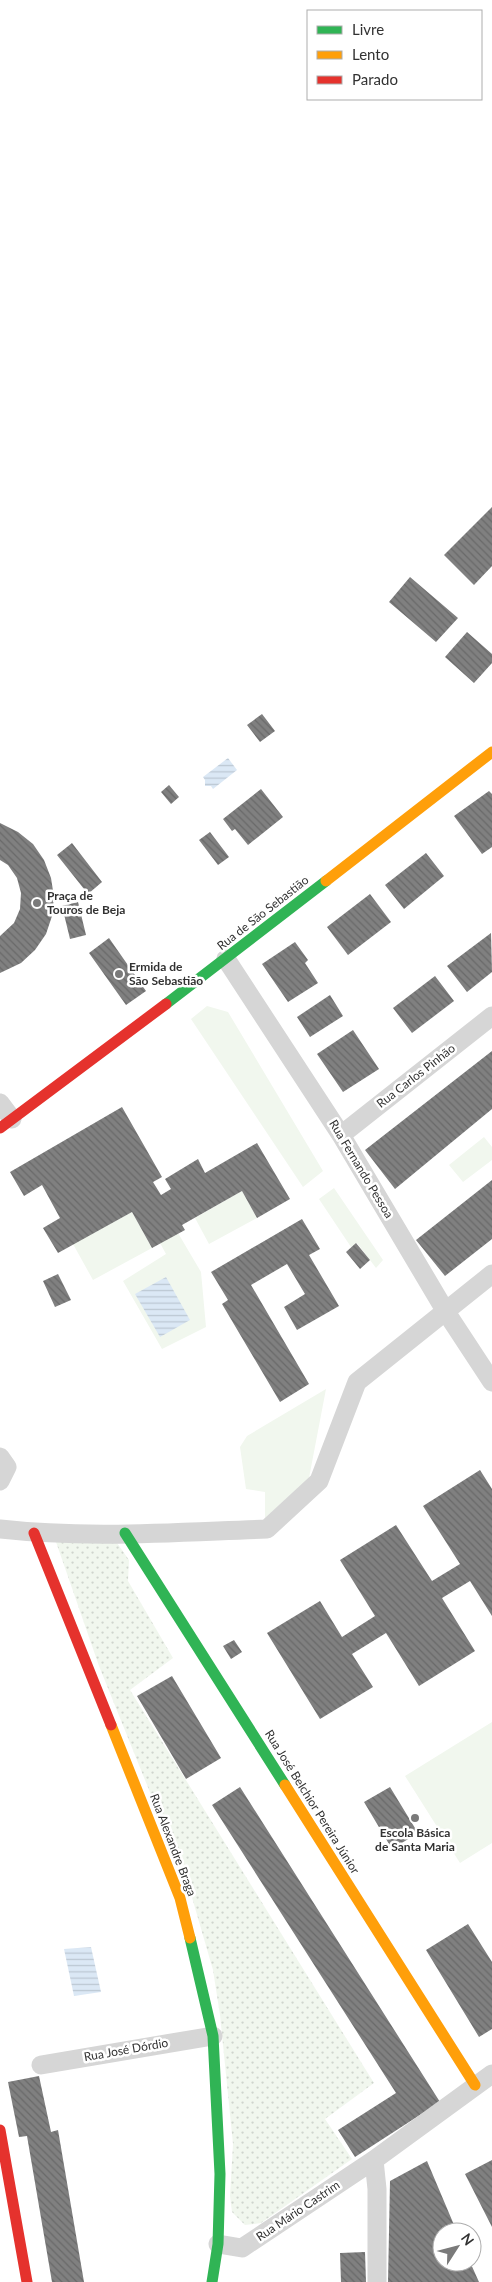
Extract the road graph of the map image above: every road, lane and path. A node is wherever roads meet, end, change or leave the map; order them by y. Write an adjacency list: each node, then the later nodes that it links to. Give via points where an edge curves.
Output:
1 (492, 752): 2 (street, Rua de São Sebastião)
2 (226, 959): 5 (street, Rua de São Sebastião); 6 (street, Rua Fernando Pessoa)
3 (492, 1016): 6 (street, Rua Carlos Pinhão)
4 (0, 1104): 5 (street)
5 (6, 1123)
6 (341, 1135): 8 (street, Rua Fernando Pessoa)
7 (492, 1274): 8 (street)
8 (446, 1312): 9 (street, Rua Fernando Pessoa); 12 (street, via 357,1382 319,1481 267,1529)
9 (492, 1382)
10 (0, 1529): 11 (street)
11 (34, 1533): 12 (street); 13 (street, Rua Alexandre Braga, via 180,1898)
12 (125, 1533): 16 (street, Rua José Belchior Pereira Júnior)
13 (212, 2036): 14 (street, Rua José Dórdio); 20 (street, Rua Alexandre Braga, via 220,2174)
14 (41, 2065)
15 (492, 2074): 16 (street, Rua Mário Castrim)
16 (475, 2085): 18 (street, Rua Mário Castrim)
17 (0, 2130): 19 (street)
18 (374, 2160): 20 (street, Rua Mário Castrim, via 242,2248); 23 (street)
19 (8, 2216): 21 (street)
20 (218, 2244): 22 (street, Rua Alexandre Braga)
21 (27, 2282)
22 (212, 2282)
23 (377, 2282)

